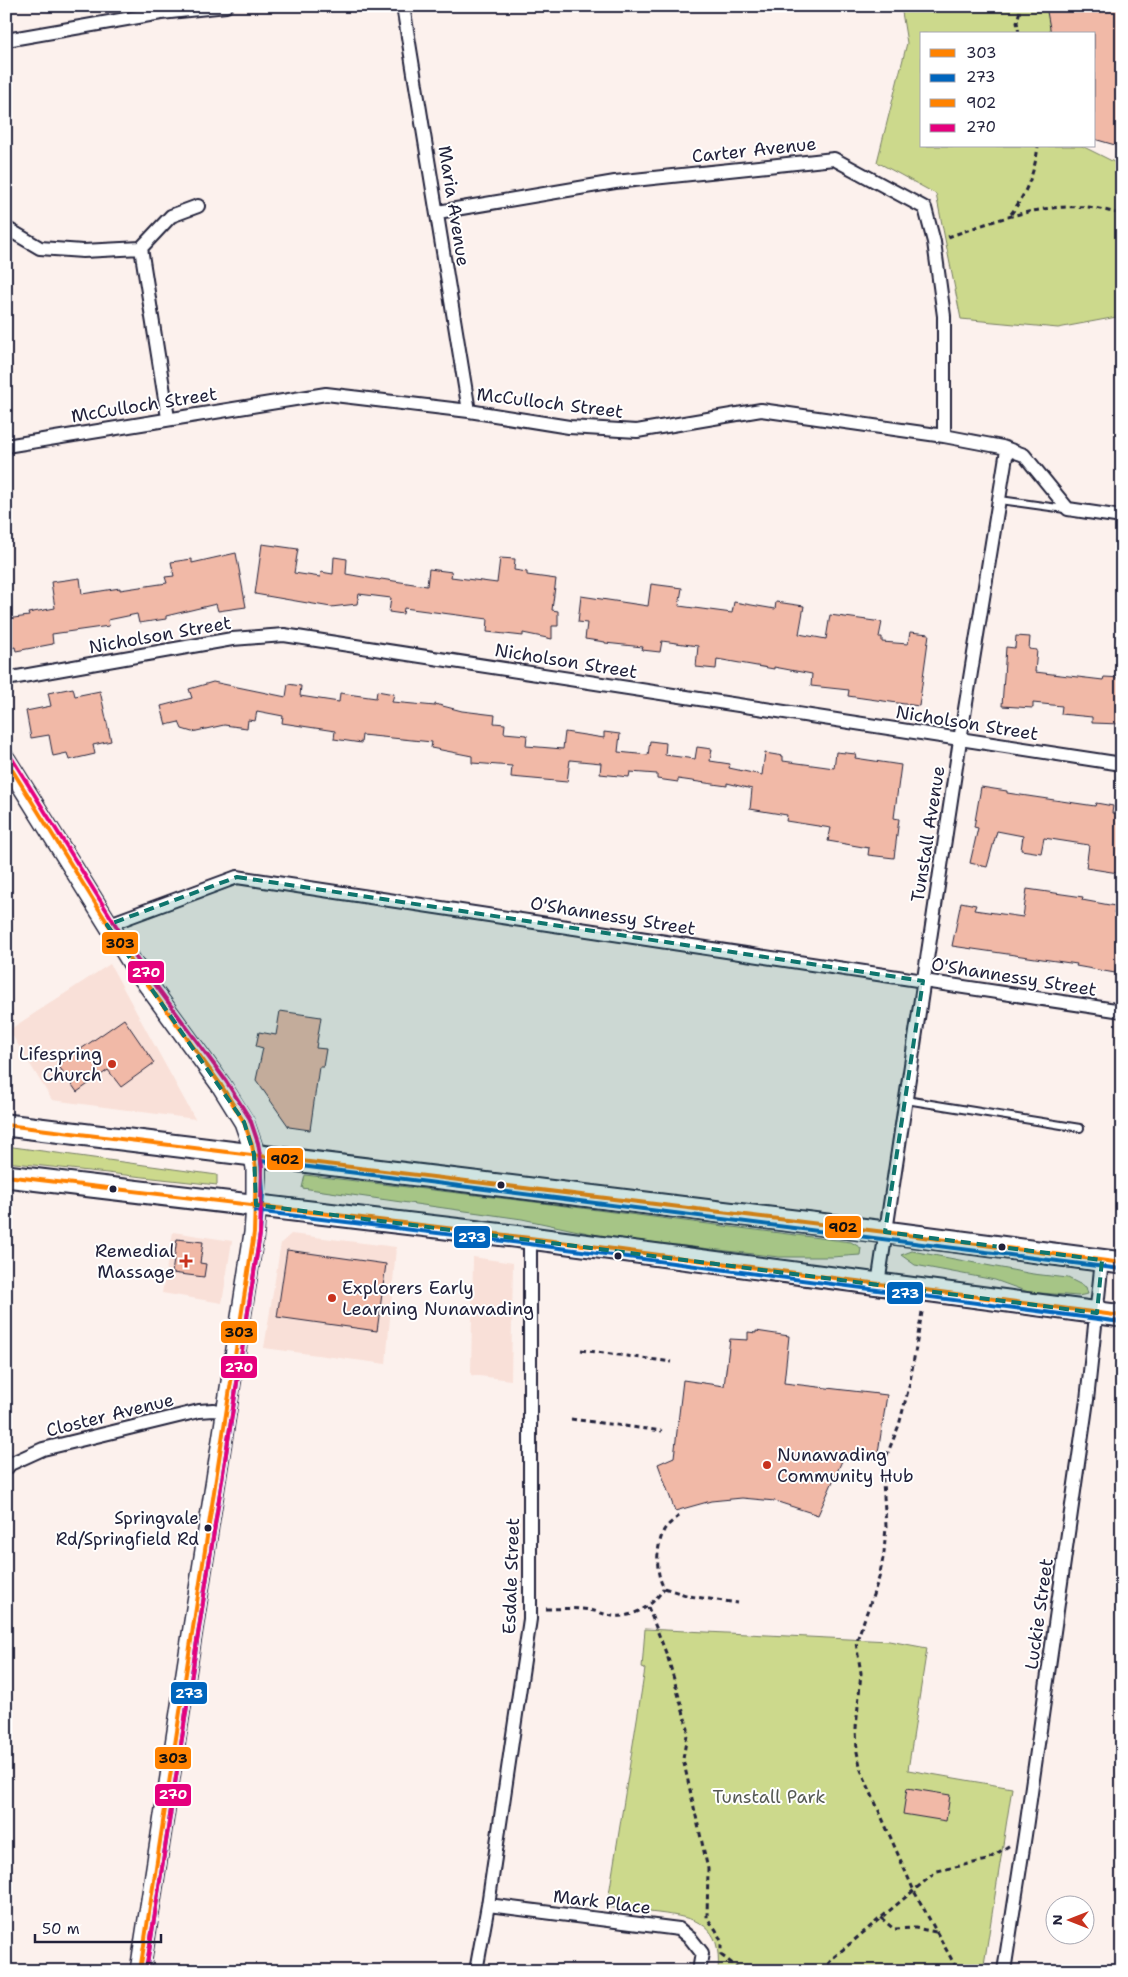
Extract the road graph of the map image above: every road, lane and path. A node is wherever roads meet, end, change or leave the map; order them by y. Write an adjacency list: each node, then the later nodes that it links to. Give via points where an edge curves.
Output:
1 (226, 6): 4 (street)
2 (403, 6): 9 (street, Maria Avenue)
3 (1021, 6): 5 (path, via 1017,22)
4 (161, 10): 6 (street)
5 (1019, 32)
6 (6, 40)
7 (1038, 148): 11 (path, via 1024,196)
8 (198, 206): 14 (street, via 171,216)
9 (438, 212): 13 (street, Carter Avenue, via 615,182 834,159 925,208); 15 (street, Maria Avenue)
10 (1121, 213): 11 (path, via 1088,207 1036,209)
11 (1011, 215): 13 (path)
12 (6, 228): 14 (street, via 40,248 83,252)
13 (934, 242): 17 (street, Carter Avenue, via 944,316)
14 (141, 248): 16 (street)
15 (469, 411): 16 (street, McCulloch Street, via 326,394); 17 (street, McCulloch Street, via 569,427 637,431 761,410)
16 (168, 418): 18 (street, McCulloch Street)
17 (944, 436): 19 (street, McCulloch Street)
18 (6, 446)
19 (1007, 450): 20 (street, Tunstall Avenue); 21 (street, McCulloch Street, via 1024,455)
20 (1000, 500): 21 (lane); 24 (street, Tunstall Avenue)
21 (1068, 509): 22 (street)
22 (1122, 517)
23 (6, 679): 24 (street, Nicholson Street, via 232,639 284,635)
24 (960, 740): 26 (street, Nicholson Street); 28 (street, Tunstall Avenue)
25 (6, 760): 27 (main road)
26 (1122, 764)
27 (107, 924): 28 (street, O'Shannessy Street, via 237,877); 33 (main road, via 221,1085 244,1122)
28 (924, 981): 29 (street, O'Shannessy Street); 30 (street, Tunstall Avenue)
29 (1122, 1011)
30 (906, 1100): 32 (lane); 36 (street, Tunstall Avenue)
31 (6, 1125): 33 (highway)
32 (1080, 1128)
33 (254, 1154): 35 (main road); 36 (highway)
34 (6, 1176): 35 (highway)
35 (256, 1205): 37 (highway); 45 (main road)
36 (885, 1232): 38 (highway); 39 (street, Tunstall Avenue)
37 (530, 1238): 39 (highway); 56 (street, Esdale Street, via 530,1618)
38 (1112, 1262): 41 (street, Luckie Street)
39 (878, 1284): 41 (highway)
40 (922, 1312): 55 (path, via 910,1388 882,1467 886,1526 884,1553 879,1578 856,1643 861,1673 857,1752)
41 (1097, 1313): 42 (highway); 54 (street, Luckie Street)
42 (1122, 1316)
43 (581, 1350): 44 (path)
44 (672, 1362)
45 (227, 1412): 48 (street, Closter Avenue, via 199,1411 43,1449); 61 (main road)
46 (571, 1419): 47 (path)
47 (662, 1431)
48 (6, 1469)
49 (679, 1516): 50 (path, via 664,1529 657,1557 659,1579)
50 (664, 1588): 51 (path, via 689,1596); 52 (path)
51 (738, 1603)
52 (648, 1607): 53 (path, via 613,1616 583,1609); 60 (path, via 668,1658 688,1729 683,1758 708,1869 707,1918 721,1941)
53 (546, 1609)
54 (1025, 1835): 55 (path, via 987,1860 937,1871); 67 (street, Luckie Street)
55 (914, 1891): 57 (path); 58 (path)
56 (488, 1905): 59 (street, Mark Place, via 679,1929); 62 (street, Esdale Street)
57 (881, 1918): 58 (path, via 894,1928); 65 (path)
58 (937, 1932): 66 (path)
59 (702, 1953): 60 (path); 63 (street)
60 (721, 1955): 64 (path)
61 (140, 1971)
62 (476, 1971)
63 (699, 1971)
64 (742, 1971)
65 (822, 1971)
66 (958, 1971)
67 (1004, 1971)

